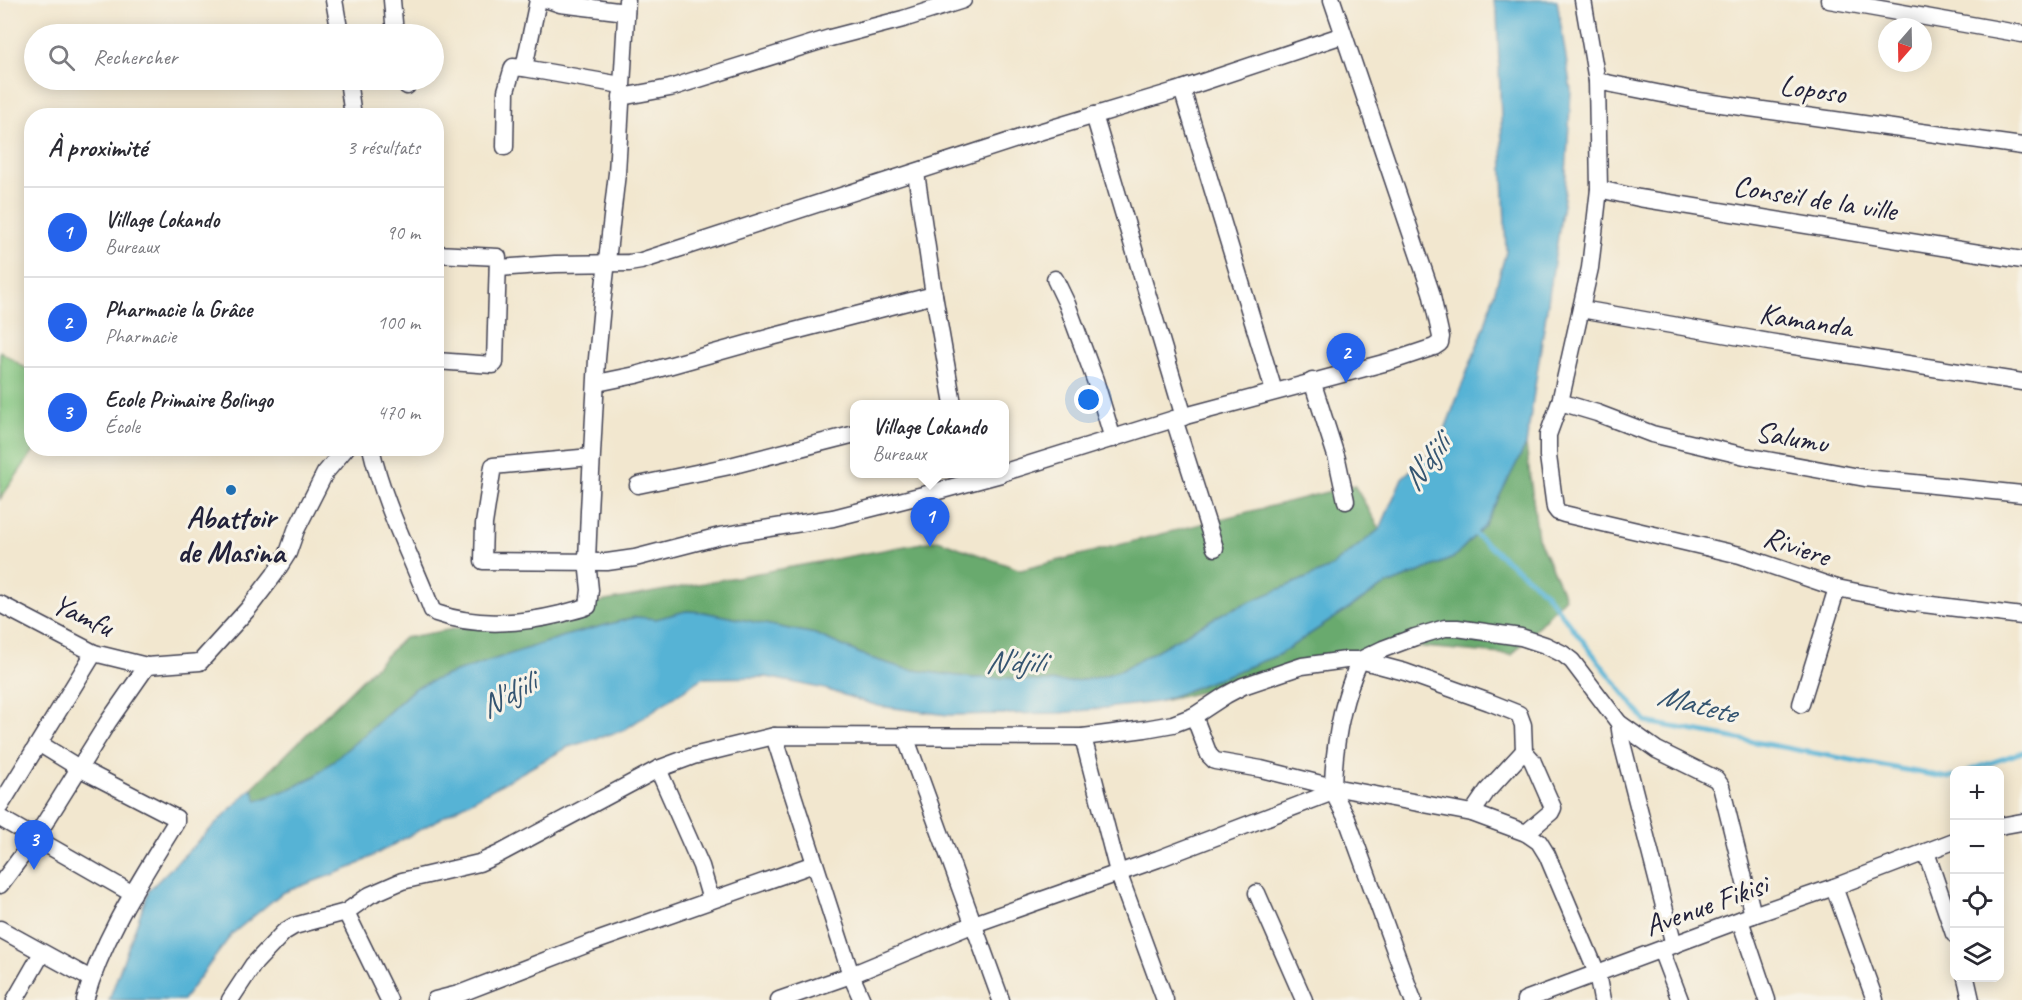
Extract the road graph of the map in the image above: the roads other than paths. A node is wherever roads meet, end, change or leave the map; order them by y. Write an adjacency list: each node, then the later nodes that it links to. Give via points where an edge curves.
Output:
1 (334, 0): 10 (street)
2 (392, 0): 11 (street)
3 (537, 0): 14 (street)
4 (548, 0): 9 (street, via 560,4)
5 (963, 0): 18 (street, via 670,88)
6 (1332, 0): 13 (street)
7 (1583, 0): 15 (street)
8 (1829, 0): 12 (street)
9 (627, 6): 18 (street)
10 (338, 24)
11 (394, 24)
12 (2022, 34)
13 (1343, 35): 16 (street); 33 (street, via 1428,282 1441,338 1440,343 1424,350)
14 (524, 68): 18 (street); 22 (street, via 513,67 506,91)
15 (1598, 81): 21 (street, Loposo, via 1692,100); 24 (street)
16 (1182, 89): 20 (street); 36 (street)
17 (350, 90): 19 (street)
18 (621, 91): 27 (street)
19 (353, 108)
20 (1094, 115): 23 (street); 39 (street)
21 (2022, 146)
22 (505, 147)
23 (916, 173): 27 (street, via 641,261); 30 (street)
24 (1599, 189): 26 (street, Conseil de la ville); 31 (street)
25 (444, 254): 28 (street, via 498,257)
26 (2022, 260)
27 (607, 263): 28 (street); 35 (street)
28 (498, 268): 32 (street, via 495,363)
29 (1055, 279): 41 (street, via 1095,380)
30 (934, 295): 35 (street); 37 (street)
31 (1581, 309): 34 (street, Kamanda); 38 (street)
32 (444, 361)
33 (1312, 381): 36 (street); 49 (street)
34 (2022, 382)
35 (597, 383): 44 (street)
36 (1274, 391): 39 (street)
37 (952, 400)
38 (1560, 402): 48 (street, Salumu, via 1652,434 1745,456 1865,478); 52 (street, Riviere, via 1548,435 1558,512 1740,555)
39 (1179, 418): 41 (street); 50 (street)
40 (850, 435): 47 (street)
41 (1113, 439): 45 (street)
42 (340, 456): 57 (street, Yamfu, via 326,473 274,575 204,659)
43 (373, 456): 51 (street, via 389,508 436,612 472,621 513,622 585,608 589,603)
44 (591, 457): 51 (street); 51 (street, via 493,466 482,558)
45 (1009, 471)
46 (970, 478): 51 (street, via 833,518 720,536 635,558)
47 (638, 485)
48 (2022, 494)
49 (1346, 501)
50 (1215, 548)
51 (587, 561)
52 (1837, 588): 54 (street, Riviere, via 1907,602); 58 (street)
53 (0, 604): 55 (street, Yamfu)
54 (2022, 616)
55 (94, 653): 57 (street, Yamfu); 64 (street)
56 (1360, 660): 59 (street, via 1302,666 1284,672 1235,690); 60 (street, via 1415,636 1445,628 1521,637 1572,661); 65 (street, via 1405,672 1519,714); 68 (street, via 1337,737)
57 (147, 666): 66 (street)
58 (1801, 704)
59 (1194, 716): 63 (street, via 1164,726); 68 (street, via 1215,761)
60 (1619, 723): 86 (street, via 1657,750 1710,775 1721,786); 90 (street)
61 (774, 736): 62 (street); 67 (street); 78 (street)
62 (905, 736): 63 (street); 87 (street)
63 (1083, 737): 79 (street)
64 (40, 744): 66 (street); 69 (street)
65 (1524, 751): 70 (street); 74 (street, via 1532,760 1553,808)
66 (78, 768): 75 (street); 83 (street, via 176,818)
67 (658, 769): 84 (street, via 697,857); 85 (street, via 499,854 382,889)
68 (1333, 789): 70 (street); 79 (street); 106 (street)
69 (0, 806)
70 (1472, 813): 74 (street)
71 (0, 818): 75 (street)
72 (2022, 822): 73 (street)
73 (2004, 825)
74 (1526, 833): 92 (street, via 1539,842 1547,855)
75 (36, 837): 80 (street); 83 (street)
76 (1950, 843): 77 (street, Avenue Fikisi)
77 (1926, 852): 81 (street, Avenue Fikisi); 88 (street)
78 (814, 864): 84 (street); 93 (street)
79 (1118, 873): 87 (street); 104 (street)
80 (0, 885)
81 (1834, 887): 86 (street, Avenue Fikisi); 111 (street)
82 (1257, 893): 105 (street)
83 (133, 894): 94 (street)
84 (711, 900): 100 (street)
85 (346, 912): 98 (street, via 284,932 253,965); 99 (street)
86 (1747, 918): 90 (street, Avenue Fikisi); 110 (street)
87 (974, 924): 93 (street); 103 (street)
88 (1952, 928)
89 (0, 929): 91 (street)
90 (1668, 947): 92 (street, Avenue Fikisi); 109 (street)
91 (42, 953): 94 (street); 96 (street)
92 (1597, 973): 107 (street, Avenue Fikisi); 108 (street)
93 (851, 975): 101 (street); 102 (street)
94 (91, 979): 97 (street)
95 (1967, 982): 112 (street)
96 (15, 1000)
97 (85, 1000)
98 (230, 1000)
99 (389, 1000)
100 (435, 1000)
101 (779, 1000)
102 (862, 1000)
103 (1001, 1000)
104 (1165, 1000)
105 (1304, 1000)
106 (1413, 1000)
107 (1525, 1000)
108 (1602, 1000)
109 (1680, 1000)
110 (1767, 1000)
111 (1875, 1000)
112 (1971, 1000)

